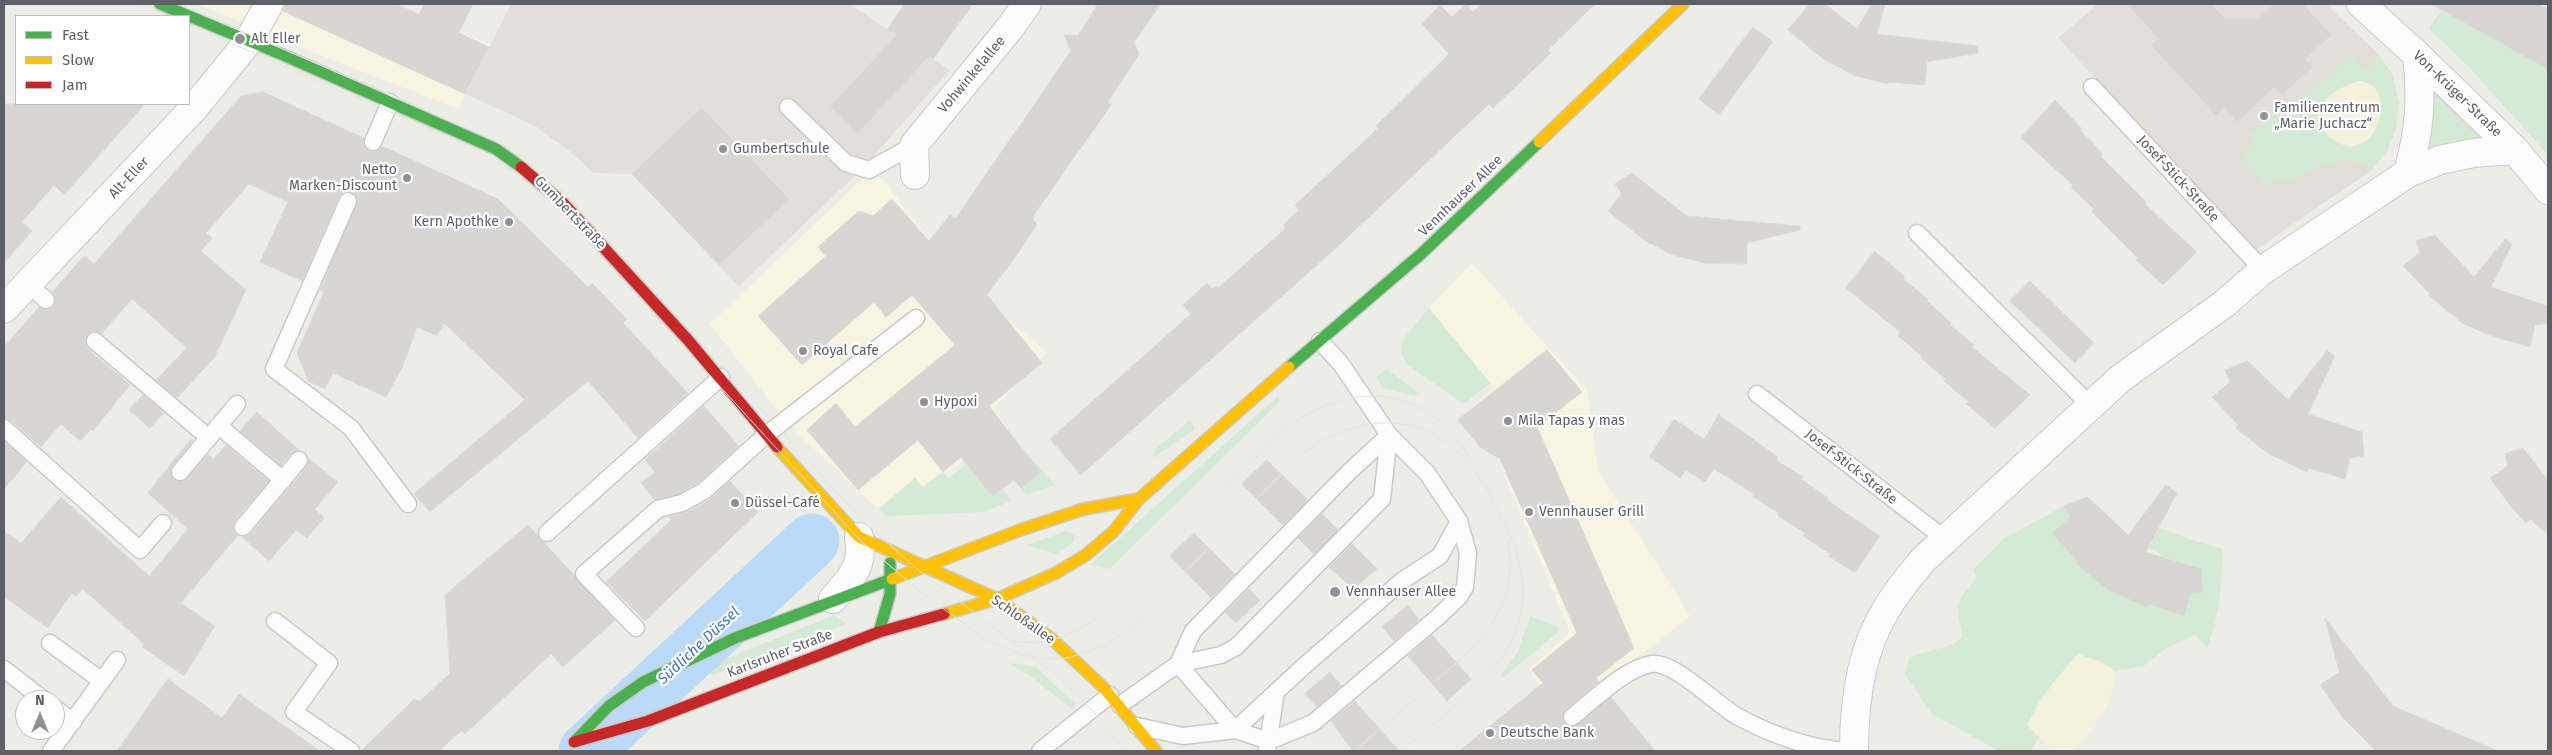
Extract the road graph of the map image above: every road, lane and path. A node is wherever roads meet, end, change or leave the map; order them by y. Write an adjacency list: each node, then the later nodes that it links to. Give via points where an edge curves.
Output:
1 (160, 4): 6 (main road, Gumbertstraße)
2 (269, 4): 8 (street, Alt-Eller)
3 (1027, 4): 14 (street, Vohwinkelallee)
4 (1682, 4): 25 (main road, Vennhauser Allee, via 1422,254)
5 (2361, 4): 9 (street, Von-Krüger-Straße)
6 (185, 15)
7 (190, 17): 8 (main road, Gumbertstraße)
8 (248, 42): 11 (main road, Gumbertstraße, via 283,54); 22 (street, Alt-Eller, via 37,292)
9 (2417, 55): 15 (street, Von-Krüger-Straße); 16 (street, via 2421,97 2418,135)
10 (2092, 87): 21 (lane, Josef-Stick-Straße)
11 (390, 102): 13 (lane); 26 (main road, Gumbertstraße, via 496,150 532,174 563,203)
12 (788, 107): 14 (lane, Vohwinkelallee, via 846,163 869,170)
13 (373, 142)
14 (914, 145): 17 (street)
15 (2515, 150): 16 (street, via 2473,152 2440,160); 18 (street, Von-Krüger-Straße)
16 (2408, 173): 21 (street)
17 (915, 175)
18 (2548, 190)
19 (348, 200): 38 (lane, via 274,369 351,428)
20 (1917, 233): 29 (lane)
21 (2263, 270): 29 (street, via 2224,304 2121,378)
22 (4, 309)
23 (916, 318): 32 (lane)
24 (95, 341): 31 (lane)
25 (1320, 341): 33 (lane, via 1341,364); 37 (main road, Vennhauser Allee)
26 (721, 377): 32 (main road, Gumbertstraße); 42 (lane)
27 (1757, 394): 44 (lane, Josef-Stick-Straße)
28 (237, 404): 31 (lane)
29 (2090, 405): 44 (street)
30 (4, 428): 40 (lane, via 140,550)
31 (214, 432): 35 (lane); 36 (lane)
32 (766, 435): 43 (main road, Gumbertstraße); 51 (lane, via 704,491 682,503 658,509 584,574)
33 (1389, 435): 39 (lane, via 1427,473); 56 (lane, via 1193,631); 56 (lane, via 1382,499 1236,647 1221,655)
34 (299, 460): 36 (lane)
35 (180, 472)
36 (283, 480): 41 (lane)
37 (1139, 499): 46 (main road, via 1084,509); 49 (main road, Vennhauser Allee, via 1114,531 1086,555 1056,573)
38 (408, 504)
39 (1459, 521): 61 (lane, via 1440,556 1403,580); 68 (lane, via 1468,553 1465,587 1459,597 1313,723)
40 (163, 523)
41 (243, 527)
42 (548, 533)
43 (859, 537): 45 (main road, Gumbertstraße); 48 (street, via 862,552 854,575)
44 (1945, 540): 74 (street, via 1901,586 1872,638 1860,678)
45 (890, 552): 46 (main road, Gumbertstraße); 47 (main road)
46 (922, 566): 47 (main road, Karlsruher Straße); 49 (main road, Schloßallee)
47 (890, 578): 48 (main road, Karlsruher Straße); 52 (main road, via 890,594)
48 (833, 599): 54 (main road, Karlsruher Straße)
49 (997, 599): 52 (main road, Karlsruher Straße); 62 (main road, Schloßallee, via 1053,640)
50 (275, 621): 70 (lane, via 329,662 294,712)
51 (636, 628)
52 (879, 632): 54 (main road, Karlsruher Straße, via 700,697 648,721 571,744 609,706 643,682)
53 (50, 643): 59 (lane)
54 (692, 658): 58 (main road)
55 (117, 660): 59 (lane)
56 (1178, 664): 62 (lane); 67 (lane)
57 (4, 669): 60 (lane)
58 (688, 672)
59 (102, 681): 65 (lane)
60 (31, 690)
61 (1276, 692): 67 (lane); 68 (lane)
62 (1115, 700): 66 (main road, Schloßallee); 71 (lane)
63 (65, 716): 65 (lane)
64 (1572, 717): 73 (lane, via 1629,673 1652,664 1668,667 1734,715 1798,744)
65 (73, 722): 69 (lane)
66 (1136, 726): 67 (lane, via 1182,736); 72 (main road, Schloßallee)
67 (1235, 730): 68 (lane)
68 (1268, 746)
69 (52, 751)
70 (351, 751)
71 (1040, 751)
72 (1156, 751)
73 (1847, 751)
74 (1854, 751)

